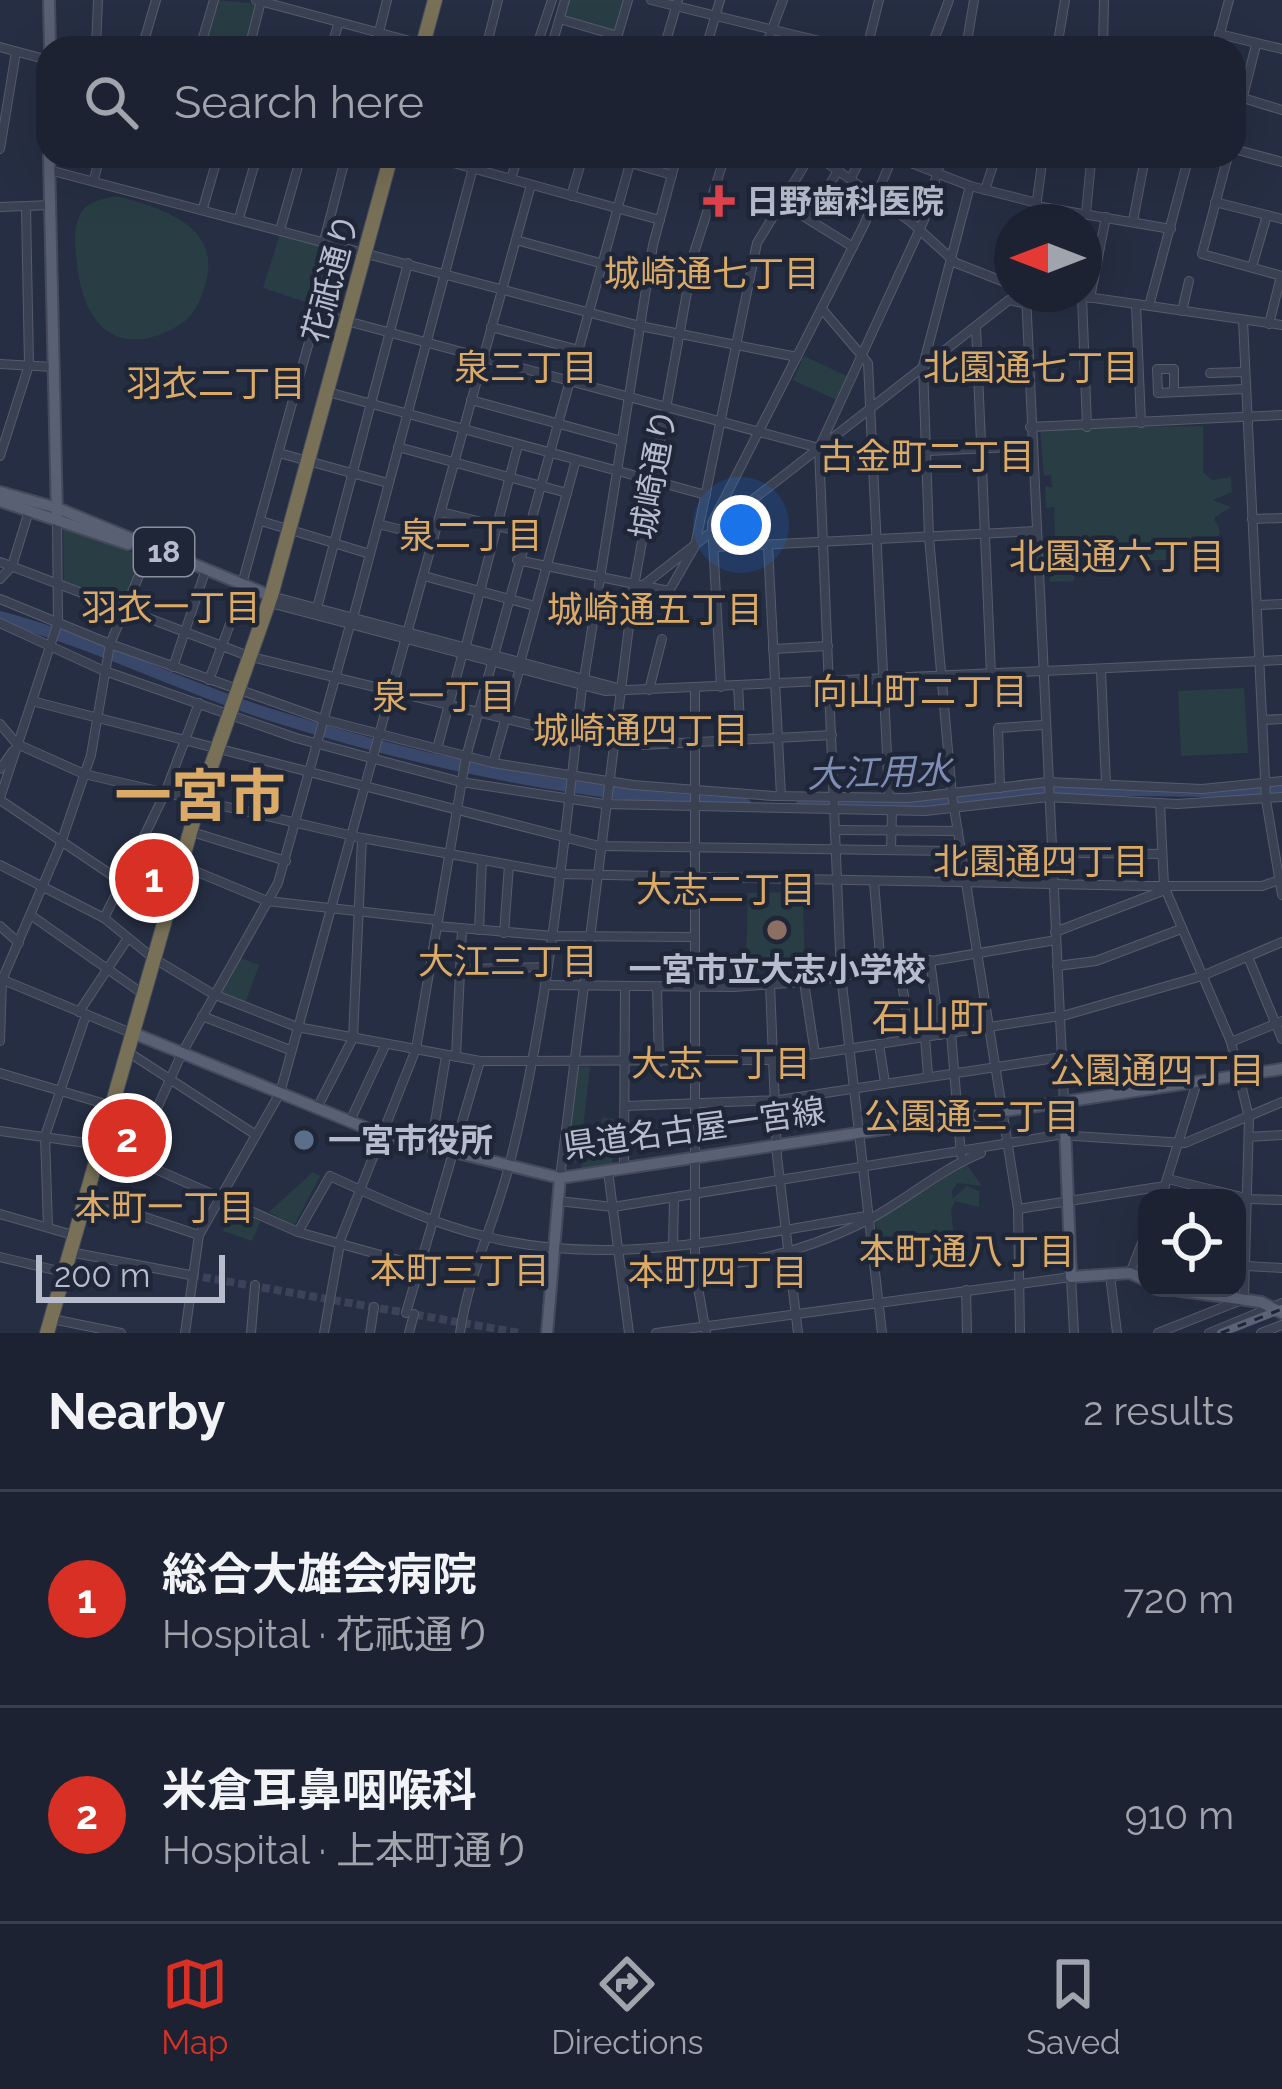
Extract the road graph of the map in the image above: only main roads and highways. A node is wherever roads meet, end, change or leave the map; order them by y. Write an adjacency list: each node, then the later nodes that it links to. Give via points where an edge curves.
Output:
1 (49, 0): 3 (main road)
2 (436, 0): 4 (highway)
3 (50, 36)
4 (429, 36)
5 (49, 168): 8 (main road)
6 (389, 168): 10 (highway, 花祇通り)
7 (0, 497): 8 (main road, 18); 8 (main road, 18)
8 (57, 513): 9 (main road, 18); 9 (main road, 18)
9 (242, 589): 10 (main road, 18)
10 (270, 599): 11 (highway, 花祇通り, via 199,802)
11 (133, 1033): 14 (main road, 県道名古屋一宮線, via 381,1134); 18 (highway, 花祇通り)
12 (1282, 1069): 13 (main road, 県道名古屋一宮線)
13 (1064, 1102): 14 (main road, 県道名古屋一宮線); 15 (main road, via 1071,1277)
14 (560, 1178): 19 (main road)
15 (1138, 1277)
16 (1234, 1297): 17 (main road)
17 (1278, 1308)
18 (49, 1326)
19 (547, 1333)

